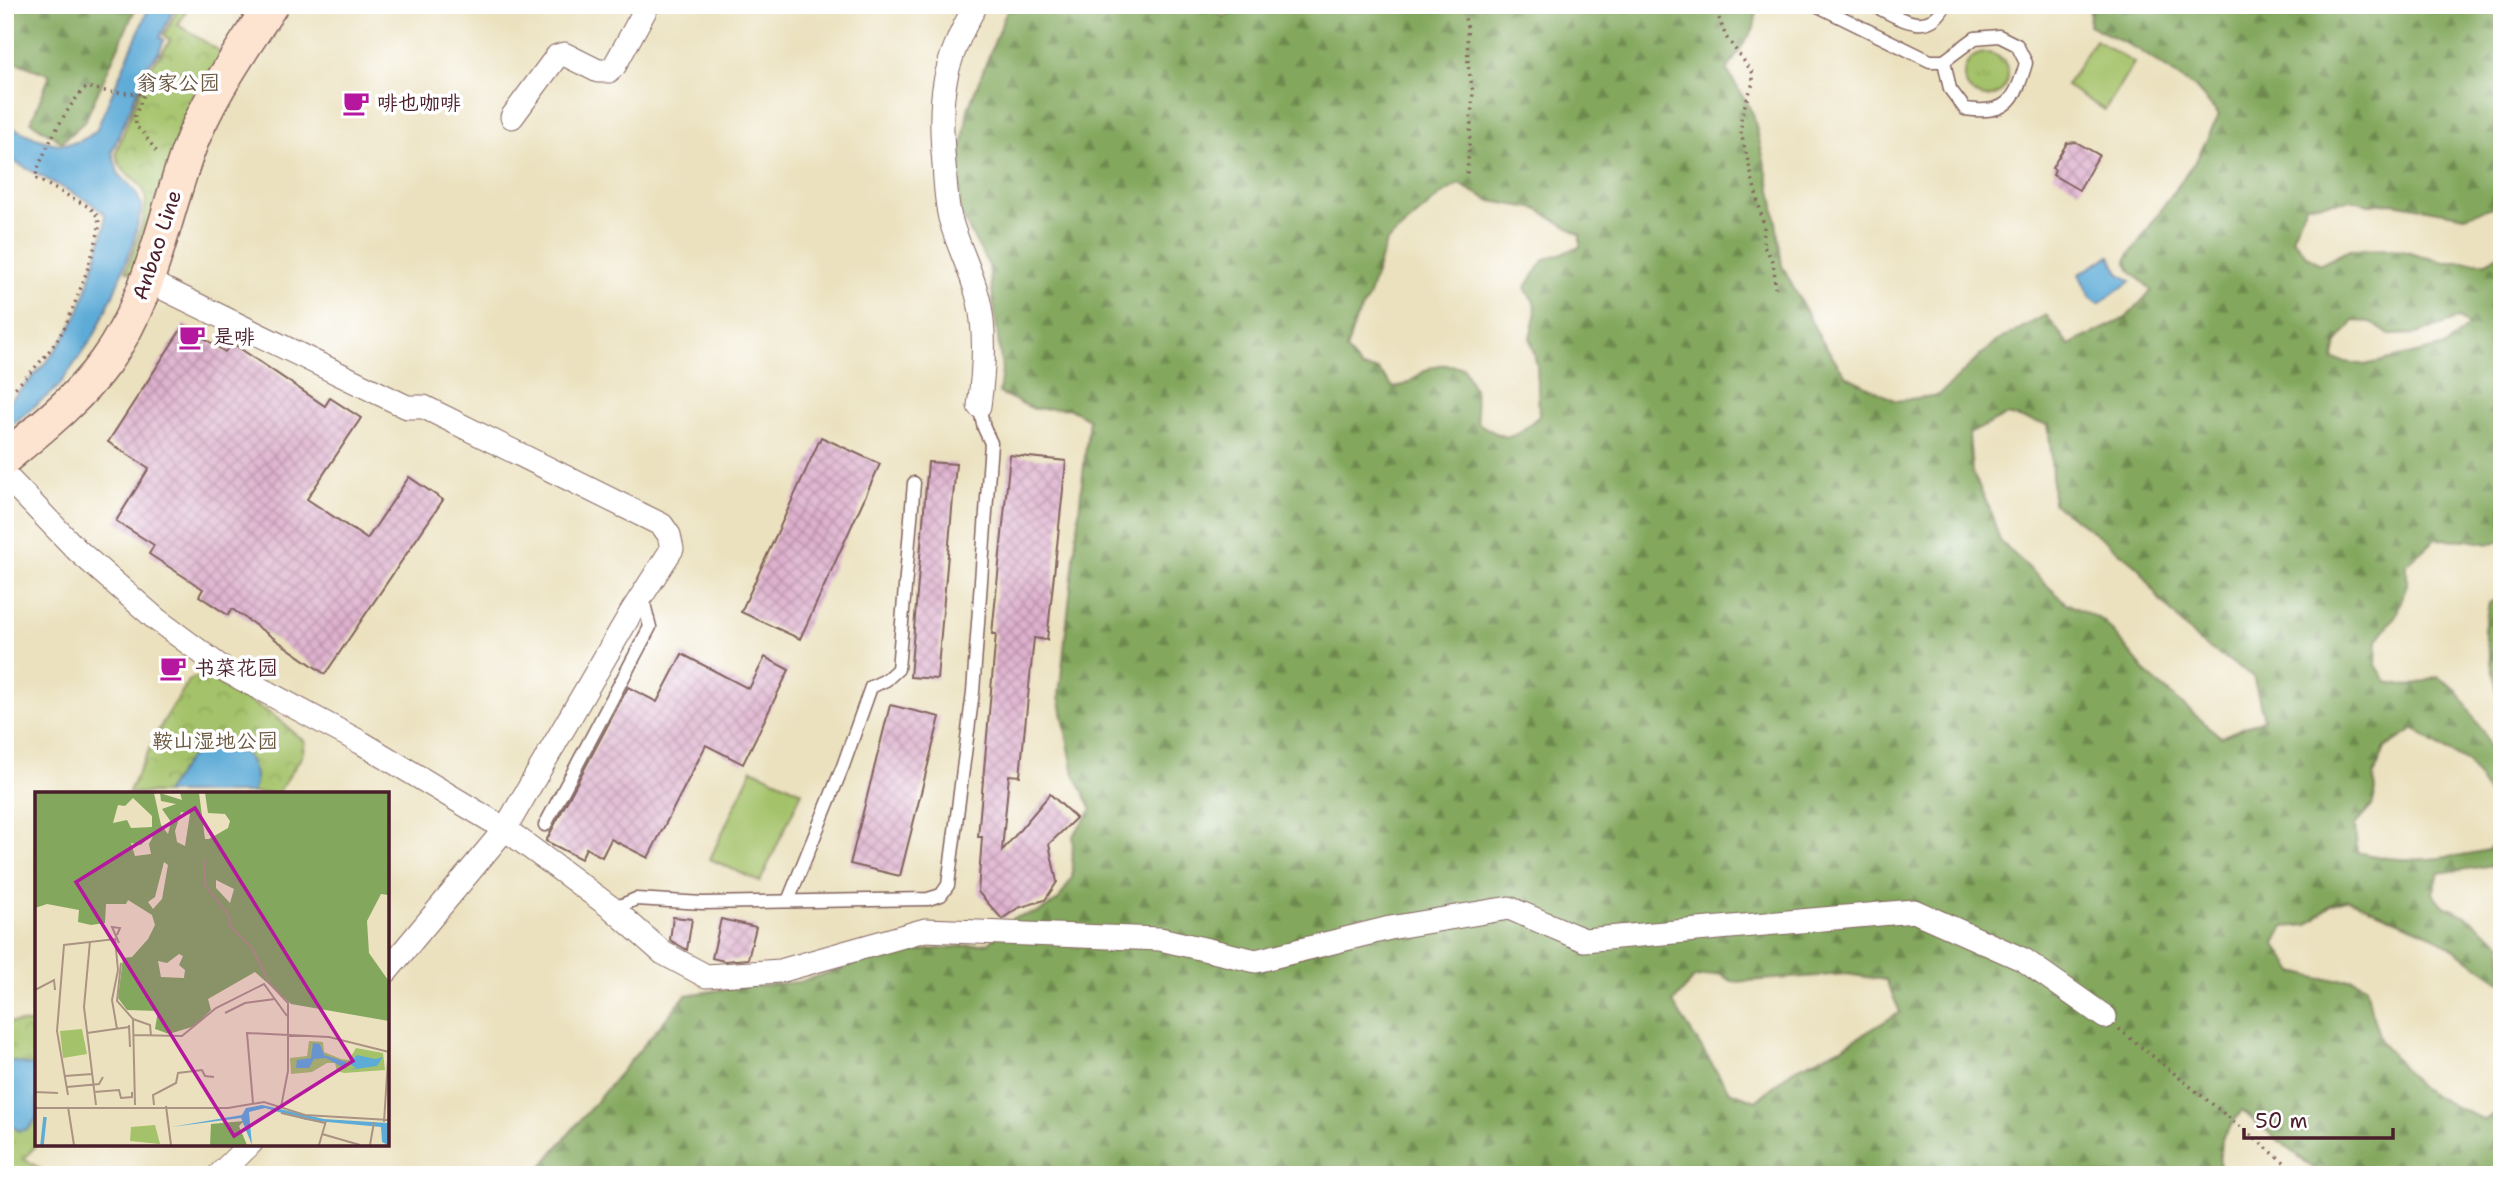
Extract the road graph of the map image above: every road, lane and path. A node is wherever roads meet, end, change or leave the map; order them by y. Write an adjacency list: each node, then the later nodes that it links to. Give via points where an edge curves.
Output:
1 (271, 5): 11 (main road, Anbao Line, via 221,83)
2 (648, 5): 10 (street, via 609,71 598,71 564,54 557,56)
3 (976, 5): 16 (street, via 961,30 944,77 940,121 949,215 978,294 984,373)
4 (1461, 5): 12 (path, via 1473,92)
5 (1714, 5): 14 (path, via 1726,37 1753,73 1741,134 1764,226 1763,246 1773,265)
6 (1816, 5): 9 (lane, via 1930,61)
7 (1873, 5): 8 (lane, via 1908,23 1928,23)
8 (1945, 5)
9 (1944, 61): 9 (lane, via 1975,38 1999,36 2017,45 2026,63 2018,90 2003,108 1985,112 1965,109 1950,89)
10 (512, 117)
11 (182, 169): 13 (main road, Anbao Line); 15 (path, via 158,154 136,127 135,116 144,94 87,87 81,91 58,126 35,178 96,212 99,230 62,333)
12 (1467, 174)
13 (148, 281): 17 (main road, Anbao Line, via 127,328 73,402); 20 (street, via 407,407 424,407 662,525 672,549)
14 (1774, 288)
15 (5, 397)
16 (979, 406): 23 (lane, via 991,443 973,692 948,885 942,895 928,899)
17 (5, 458)
18 (5, 475): 22 (street, via 87,558 156,619 225,670 362,743)
19 (914, 484): 23 (lane, via 898,668 871,687)
20 (642, 595): 21 (lane, via 650,627); 22 (street)
21 (545, 825)
22 (505, 829): 24 (street); 25 (street)
23 (788, 901): 24 (lane, via 636,899)
24 (613, 909): 26 (street, via 663,953 706,976 780,971 925,930 1160,939 1256,961 1390,928 1509,908 1584,940 1914,911 2024,960)
25 (388, 970)
26 (2105, 1017): 29 (path)
27 (249, 1145): 28 (street)
28 (219, 1175)
29 (2300, 1175)

